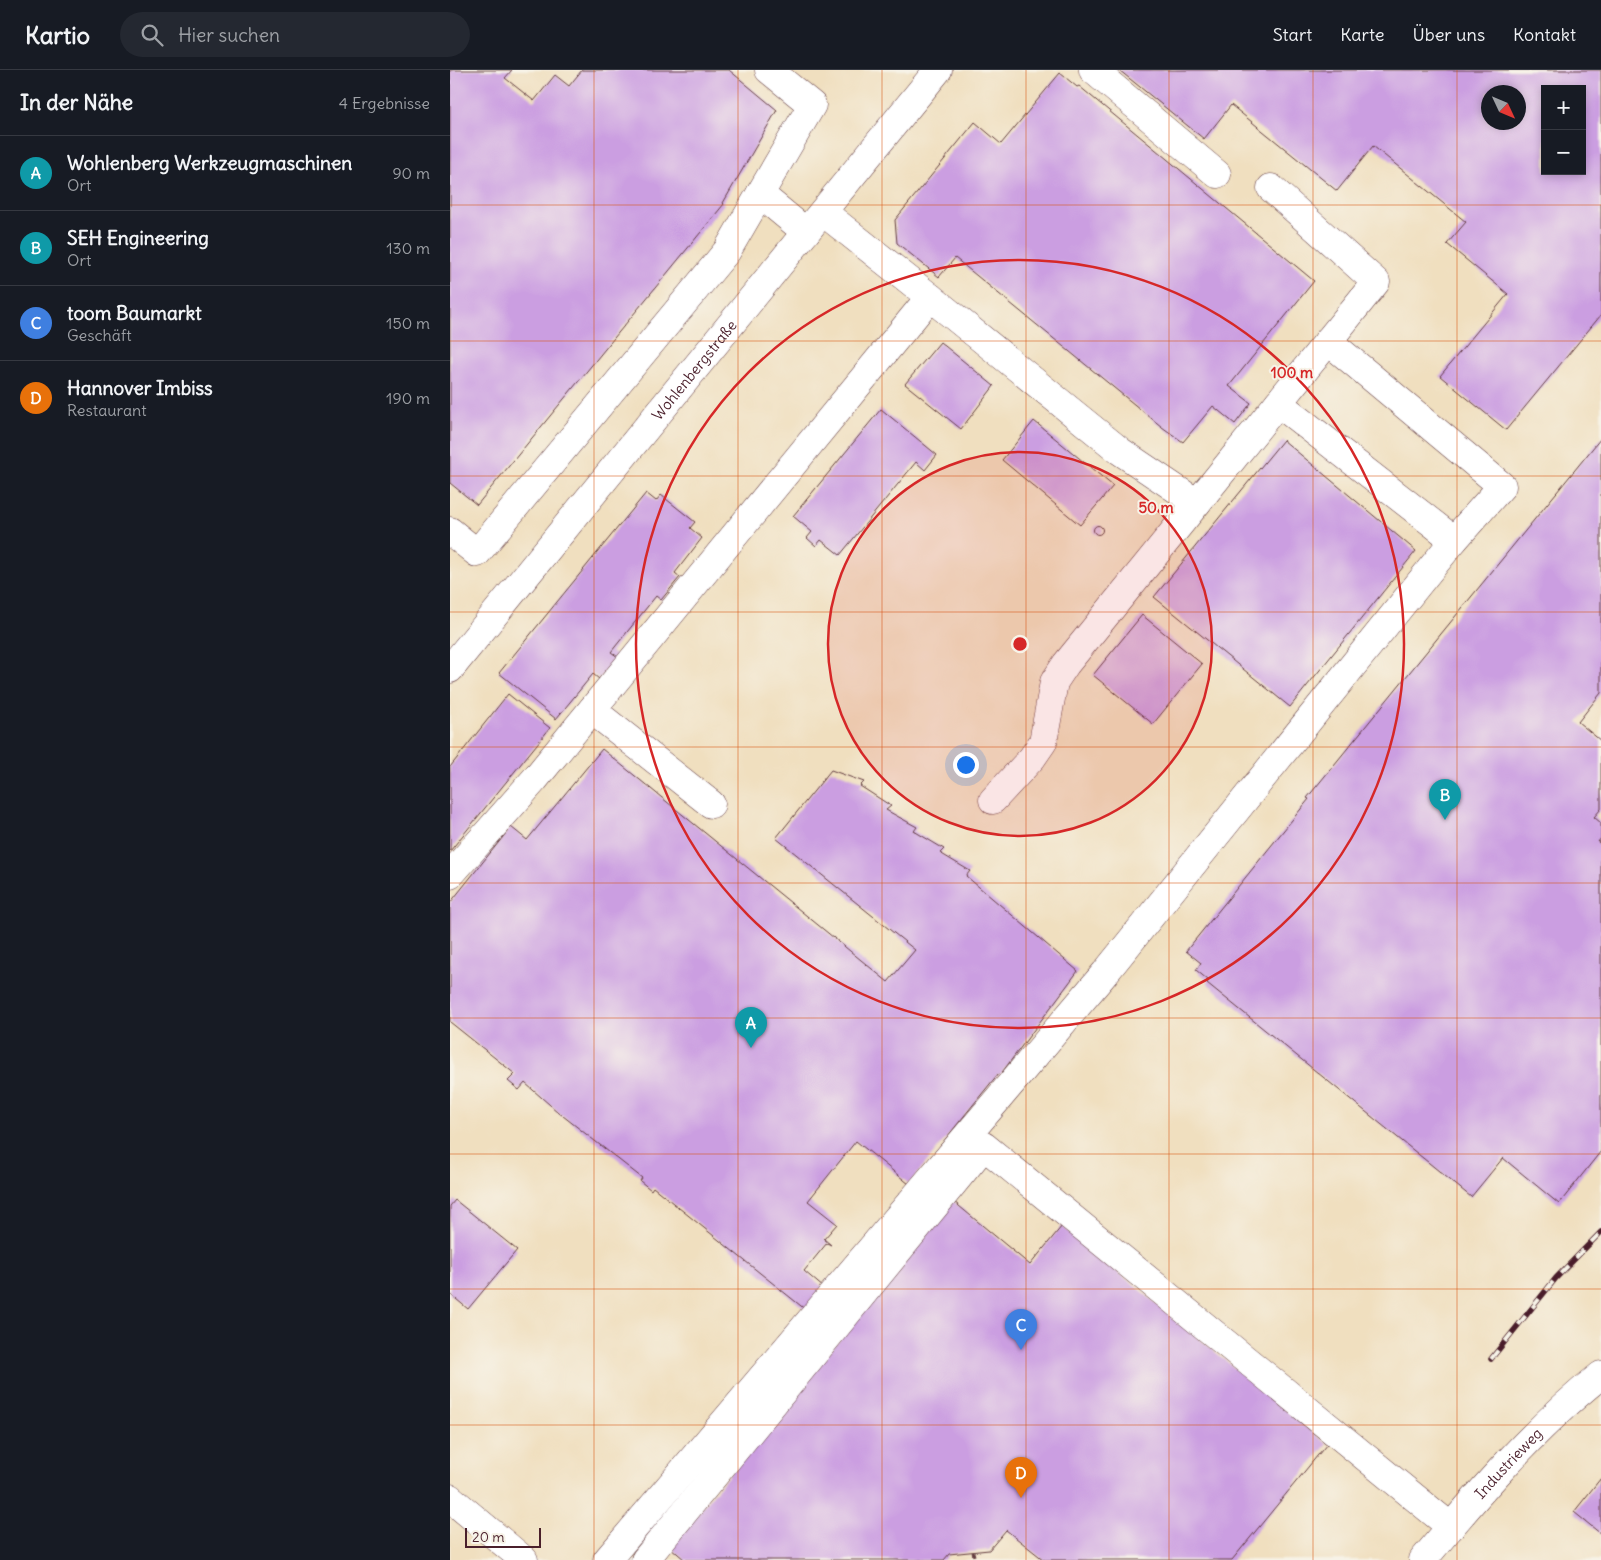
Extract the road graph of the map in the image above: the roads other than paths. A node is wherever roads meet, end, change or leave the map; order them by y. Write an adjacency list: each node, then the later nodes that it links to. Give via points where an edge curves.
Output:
1 (769, 70): 6 (street, via 812,105)
2 (938, 70): 7 (street, Wohlenbergstraße)
3 (1093, 70): 4 (street)
4 (1217, 174)
5 (1271, 188): 9 (street, via 1376,282)
6 (760, 194): 7 (street); 12 (street, via 727,250 477,553)
7 (815, 222): 8 (street); 14 (street, Wohlenbergstraße)
8 (930, 297): 11 (street, via 1120,452); 15 (street)
9 (1328, 340): 10 (street); 13 (street, via 1502,486)
10 (1278, 403): 11 (street); 13 (street)
11 (1196, 503): 16 (street, via 1066,664 1054,682 1043,742)
12 (450, 531)
13 (1454, 540): 23 (street, via 1105,973)
14 (450, 669)
15 (592, 710): 17 (street); 18 (street)
16 (994, 800)
17 (711, 804)
18 (450, 875)
19 (1601, 1376): 21 (street, Industrieweg, via 1510,1461)
20 (450, 1498): 22 (street)
21 (1450, 1527): 24 (street, via 984,1146); 25 (street, Industrieweg)
22 (524, 1560)
23 (608, 1560)
24 (645, 1560)
25 (1423, 1560)

